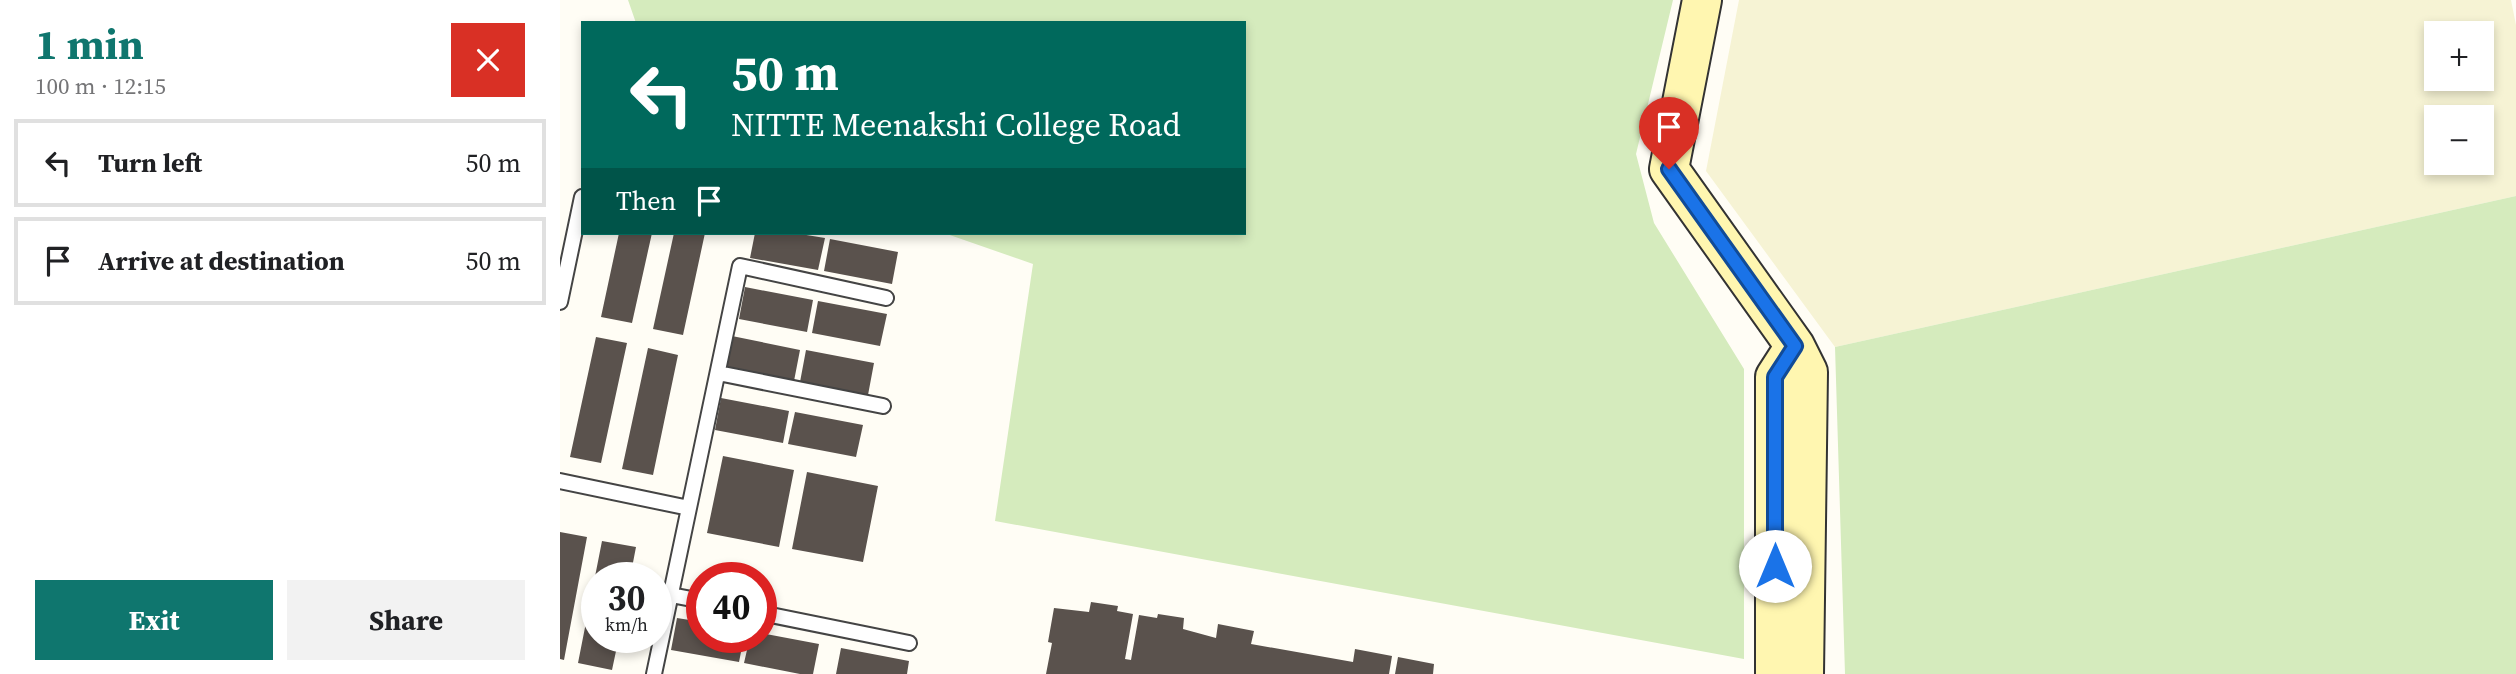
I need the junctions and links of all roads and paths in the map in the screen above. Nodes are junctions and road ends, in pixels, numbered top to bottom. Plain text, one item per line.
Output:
1 (1702, 0) edge
2 (581, 202) edge
3 (886, 298) dead end
4 (560, 302) edge
5 (1795, 346) junction
6 (718, 373) junction
7 (883, 407) dead end
8 (560, 481) edge
9 (690, 508) junction
10 (672, 590) edge
11 (777, 616) edge
12 (909, 643) dead end
13 (659, 653) edge
14 (654, 674) edge
15 (1775, 674) edge
16 (1804, 674) edge

1 - 5 street
2 - 4 lane
3 - 6 lane
5 - 15 street
5 - 16 street
6 - 7 lane
6 - 9 lane
8 - 9 lane
9 - 10 lane
11 - 12 lane
13 - 14 lane

